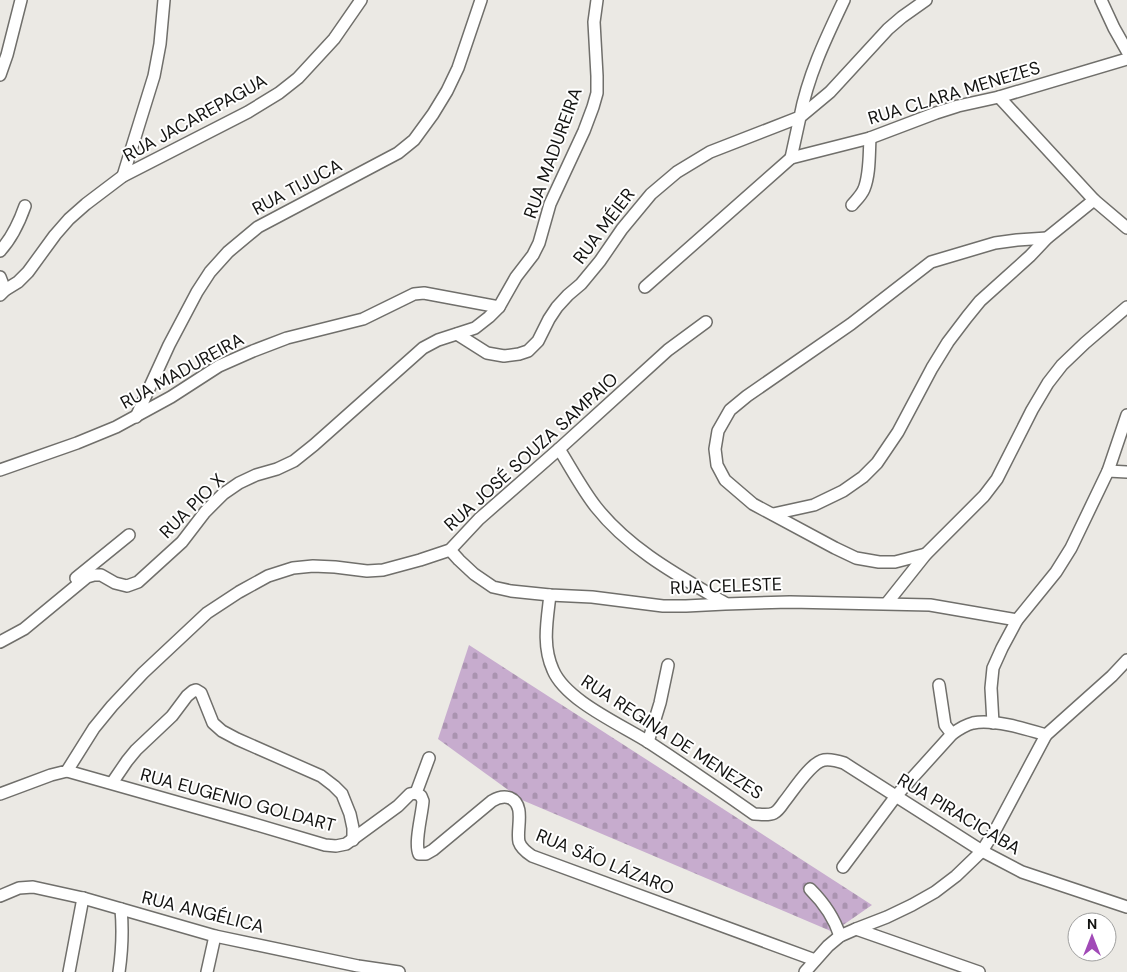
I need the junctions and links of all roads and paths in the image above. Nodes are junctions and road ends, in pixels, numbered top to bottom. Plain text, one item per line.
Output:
1 (21, 0) edge
2 (164, 0) edge
3 (361, 0) edge
4 (481, 0) edge
5 (598, 0) edge
6 (844, 0) edge
7 (926, 0) edge
8 (1101, 0) edge
9 (1127, 51) edge
10 (1127, 59) edge
11 (0, 75) edge
12 (999, 97) junction
13 (800, 117) junction
14 (870, 138) junction
15 (791, 158) junction
16 (123, 176) junction
17 (1094, 200) junction
18 (852, 205) dead end
19 (25, 206) dead end
20 (1127, 228) edge
21 (1047, 238) junction
22 (0, 251) edge
23 (0, 277) edge
24 (645, 287) dead end
25 (2, 292) edge
26 (499, 307) junction
27 (1127, 307) edge
28 (706, 322) dead end
29 (457, 334) junction
30 (1127, 415) edge
31 (136, 417) junction
32 (559, 448) junction
33 (0, 470) edge
34 (1108, 471) junction
35 (1127, 472) edge
36 (773, 514) junction
37 (129, 535) dead end
38 (450, 550) junction
39 (926, 554) junction
40 (68, 593) junction
41 (550, 595) junction
42 (725, 604) junction
43 (887, 604) junction
44 (1017, 620) junction
45 (0, 642) edge
46 (1127, 660) edge
47 (668, 665) dead end
48 (939, 685) dead end
49 (993, 723) junction
50 (952, 734) junction
51 (1046, 735) junction
52 (648, 742) junction
53 (429, 758) dead end
54 (835, 760) joint
55 (67, 771) junction
56 (112, 783) junction
57 (416, 793) junction
58 (0, 794) edge
59 (896, 796) junction
60 (353, 840) junction
61 (982, 851) junction
62 (843, 867) dead end
63 (810, 889) dead end
64 (0, 896) edge
65 (83, 898) junction
66 (1127, 907) edge
67 (121, 909) junction
68 (856, 929) junction
69 (215, 936) junction
70 (840, 936) junction
71 (815, 960) junction
72 (357, 969) edge
73 (69, 972) edge
74 (119, 972) edge
75 (207, 972) edge
76 (399, 972) edge
77 (805, 972) edge
78 (979, 972) edge

1 - 11 street
2 - 16 street
3 - 16 street, RUA JACAREPAGUA
4 - 31 street, RUA TIJUCA
5 - 26 street, RUA MADUREIRA
6 - 13 street
7 - 13 street, RUA MÉIER
8 - 9 street
10 - 12 street, RUA CLARA MENEZES
12 - 14 street, RUA CLARA MENEZES
12 - 17 street
13 - 15 street
13 - 29 street, RUA MÉIER
14 - 15 street, RUA CLARA MENEZES
14 - 18 street
15 - 24 street
16 - 25 street, RUA JACAREPAGUA
17 - 20 street
17 - 21 street
19 - 22 street
21 - 36 street
21 - 36 street
23 - 25 street
26 - 29 street, RUA MADUREIRA
26 - 31 street, RUA MADUREIRA
27 - 39 street
28 - 32 street, RUA JOSÉ SOUZA SAMPAIO
29 - 40 street, RUA PIO X
30 - 34 street
31 - 33 street, RUA MADUREIRA
32 - 38 street, RUA JOSÉ SOUZA SAMPAIO
32 - 42 street
34 - 35 street
34 - 44 street
36 - 39 street
37 - 40 street
38 - 41 street, RUA CELESTE
38 - 55 street, RUA JOSÉ SOUZA SAMPAIO
39 - 43 street
40 - 45 street, RUA PIO X
41 - 42 street, RUA CELESTE
41 - 52 street, RUA REGINA DE MENEZES
42 - 43 street, RUA CELESTE
43 - 44 street, RUA CELESTE
44 - 49 street
46 - 51 street
47 - 52 street
48 - 50 street
49 - 50 street
49 - 51 street
50 - 59 street
51 - 61 street
52 - 54 street, RUA REGINA DE MENEZES
53 - 57 street
54 - 59 street, RUA PIRACICABA
55 - 56 street, RUA EUGENIO GOLDART
55 - 58 street
56 - 60 street, RUA EUGENIO GOLDART
56 - 60 street, RUA EUGENIO GOLDART
57 - 60 street, RUA EUGENIO GOLDART
57 - 71 street, RUA SÃO LÁZARO
59 - 61 street, RUA PIRACICABA
59 - 62 street
61 - 66 street, RUA PIRACICABA
61 - 68 street
63 - 70 street
64 - 65 street, RUA ANGÉLICA
65 - 67 street, RUA ANGÉLICA
65 - 73 street
67 - 69 street, RUA ANGÉLICA
67 - 74 street
68 - 70 street
68 - 78 street
69 - 72 street, RUA ANGÉLICA
69 - 75 street
70 - 71 street
71 - 77 street
72 - 76 street, RUA ANGÉLICA

